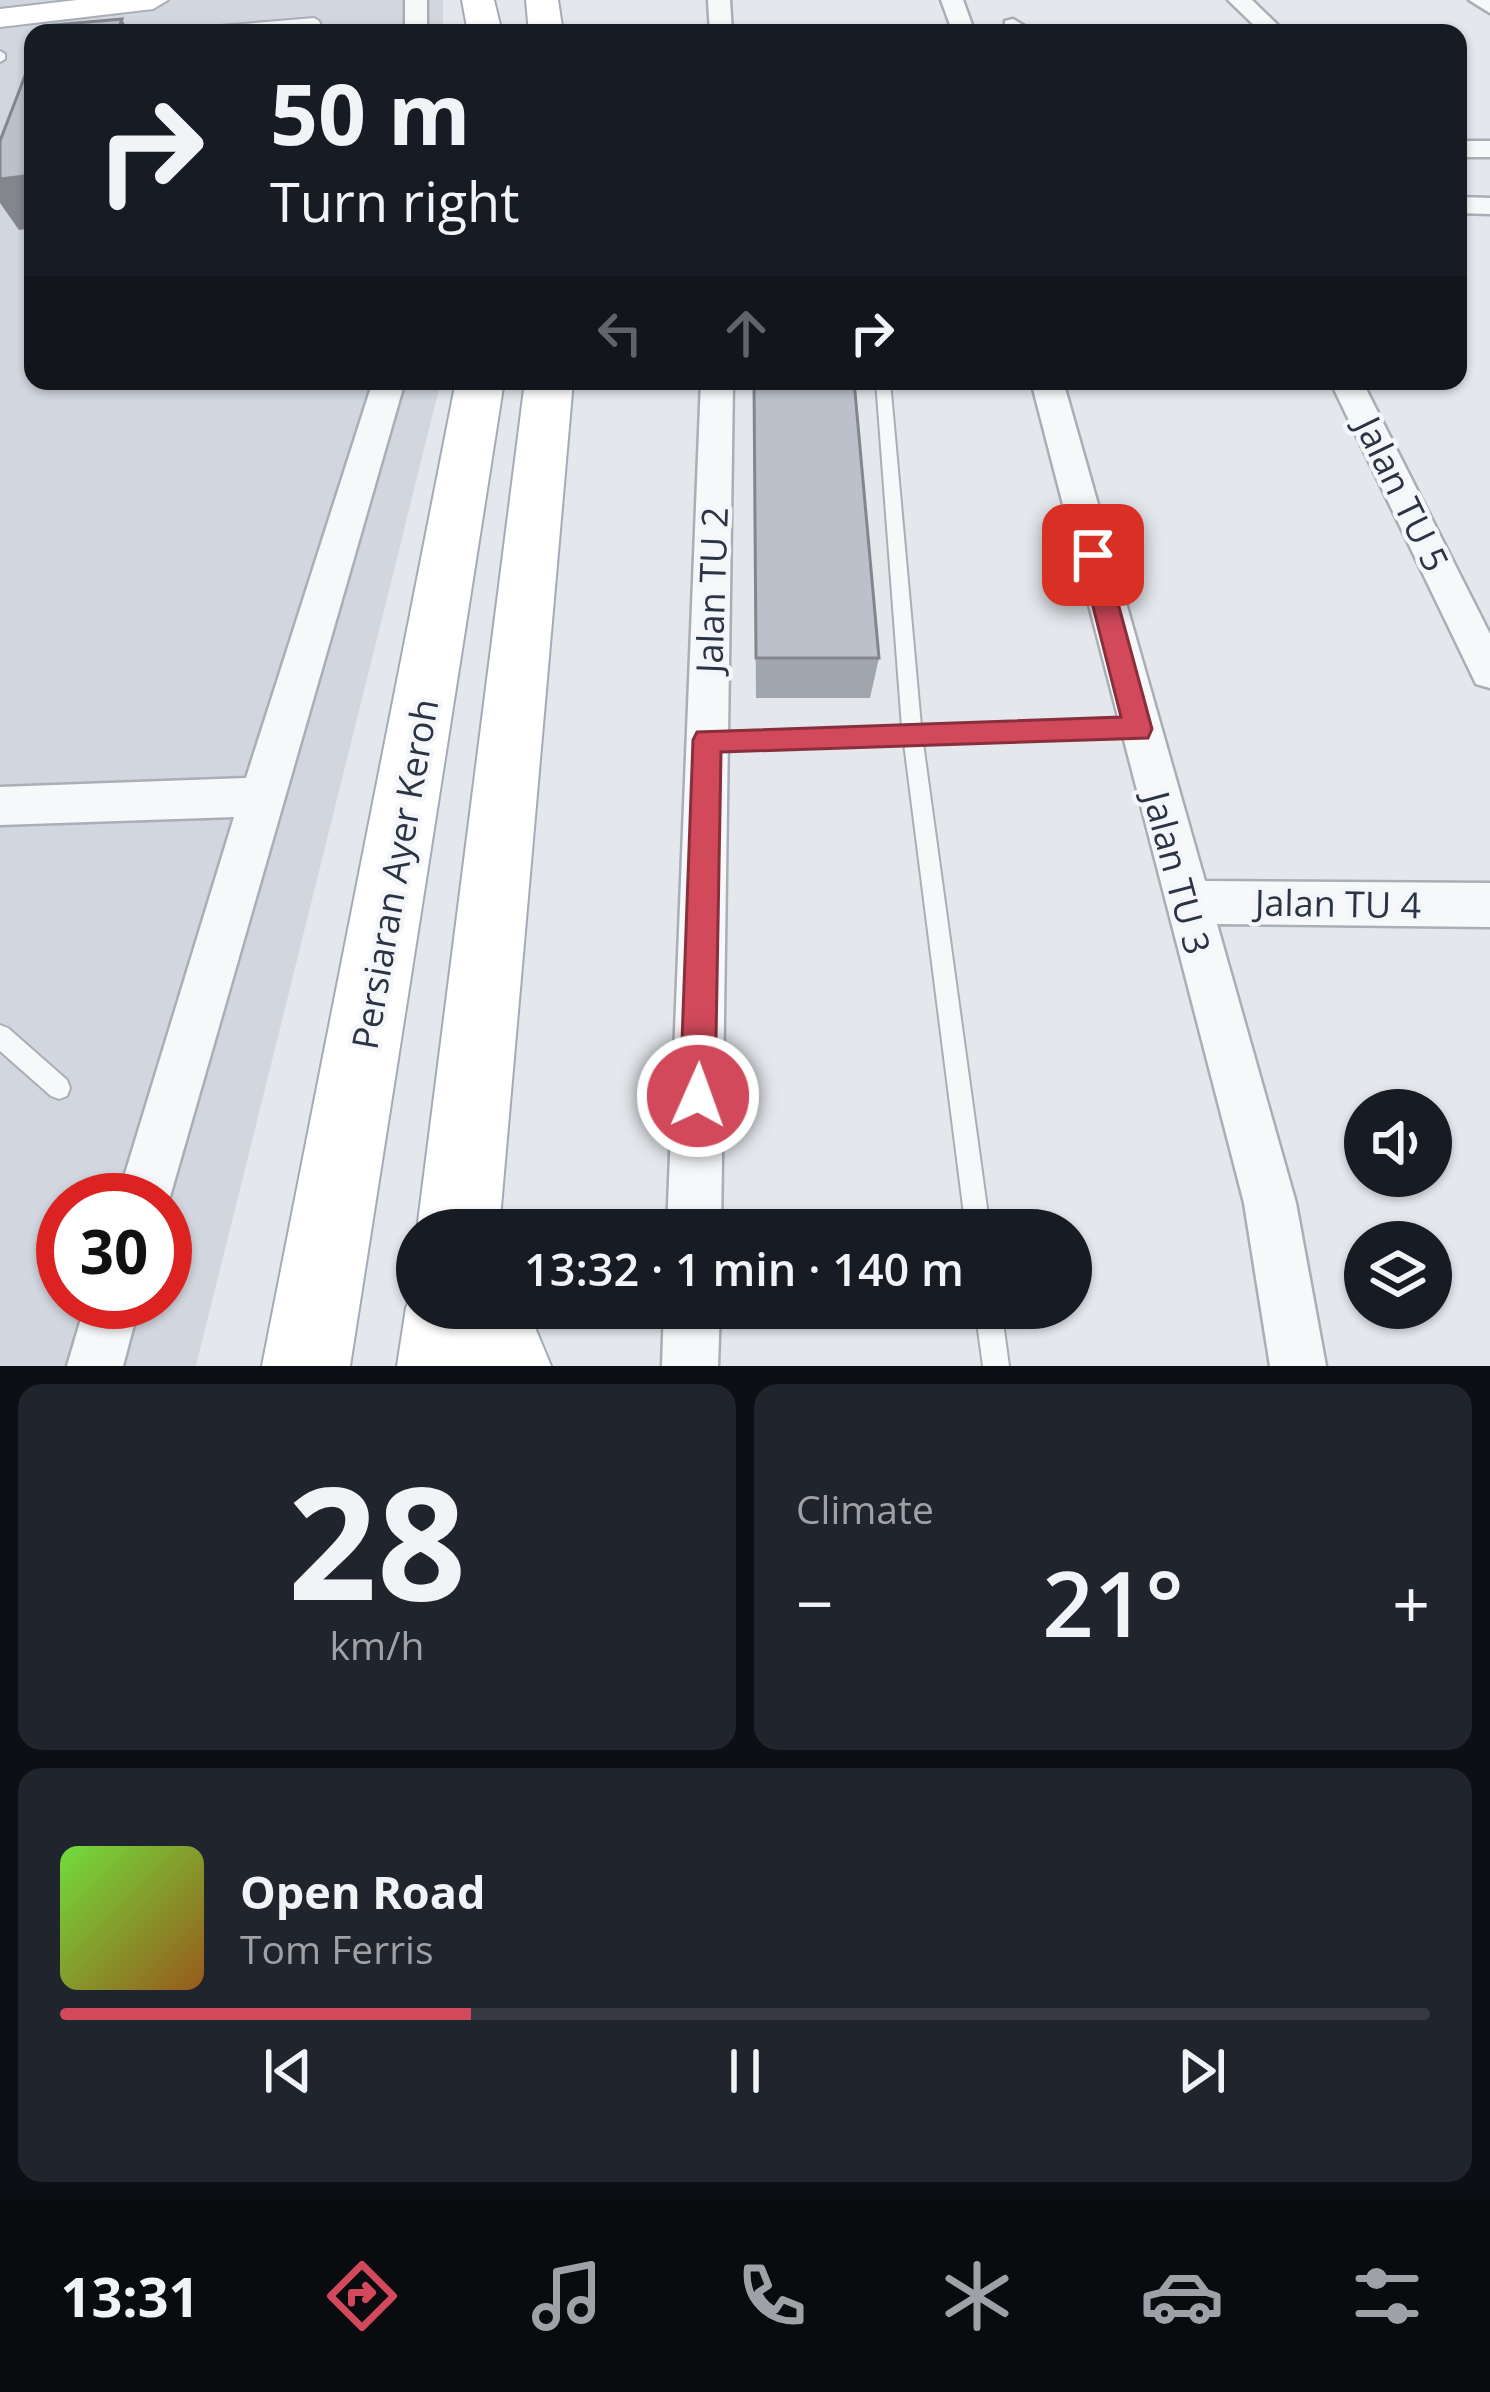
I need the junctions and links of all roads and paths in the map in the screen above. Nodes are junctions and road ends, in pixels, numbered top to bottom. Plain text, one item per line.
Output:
1 (153, 0) edge
2 (1239, 0) edge
3 (1480, 0) edge
4 (1490, 7) edge
5 (0, 18) edge
6 (1265, 24) edge
7 (386, 390) edge
8 (478, 390) edge
9 (548, 390) edge
10 (718, 390) edge
11 (884, 390) edge
12 (1049, 390) edge
13 (1350, 390) edge
14 (1490, 672) edge
15 (1138, 729) junction
16 (912, 733) junction
17 (707, 740) junction
18 (260, 797) junction
19 (0, 806) edge
20 (400, 854) junction
21 (1185, 902) junction
22 (1490, 905) edge
23 (0, 1036) edge
24 (58, 1088) dead end
25 (151, 1173) edge
26 (465, 1209) edge
27 (695, 1209) edge
28 (975, 1209) edge
29 (105, 1329) edge
30 (445, 1329) edge
31 (490, 1329) edge
32 (691, 1329) edge
33 (991, 1329) edge
34 (95, 1366) edge
35 (306, 1366) edge
36 (346, 1366) edge
37 (441, 1366) edge
38 (507, 1366) edge
39 (690, 1366) edge
40 (996, 1366) edge
41 (1298, 1366) edge

1 - 5 main road
2 - 6 street
3 - 4 street
7 - 18 street
8 - 20 main road, Persiaran Ayer Keroh
9 - 26 main road
10 - 17 street, Jalan TU 2
11 - 16 lane
12 - 15 street, Jalan TU 3
13 - 14 street, Jalan TU 5
15 - 16 lane
15 - 21 street, Jalan TU 3
16 - 17 lane
16 - 28 lane
17 - 27 street, Jalan TU 2
18 - 19 street
18 - 25 street
20 - 35 main road, Persiaran Ayer Keroh
20 - 36 main road
21 - 22 street, Jalan TU 4
21 - 41 street, Jalan TU 3
23 - 24 lane
29 - 34 street
30 - 37 main road
31 - 38 main road
32 - 39 street
33 - 40 lane

